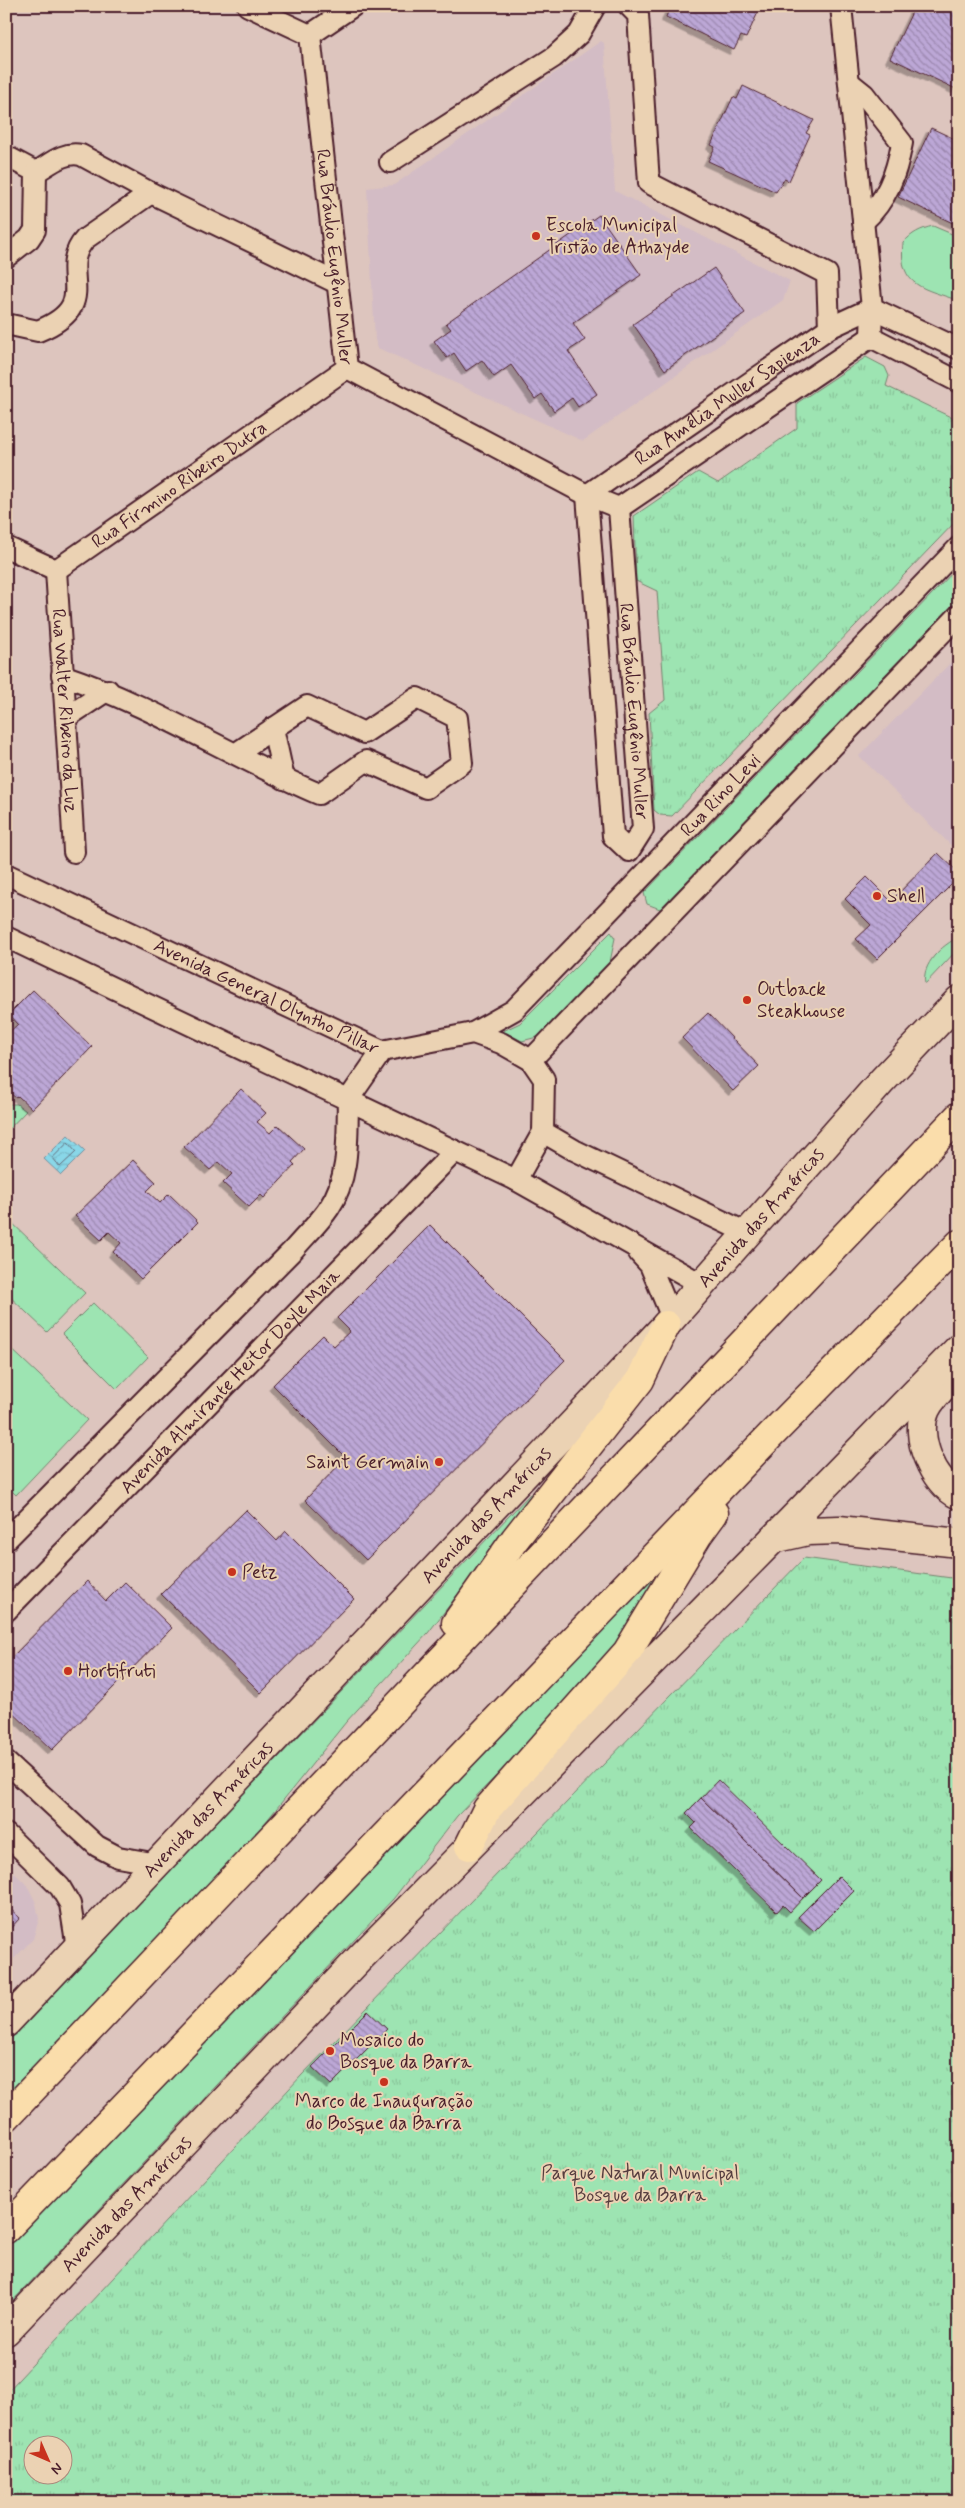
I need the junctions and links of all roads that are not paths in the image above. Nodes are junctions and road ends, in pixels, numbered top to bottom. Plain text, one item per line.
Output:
1 (248, 6) edge
2 (353, 6) edge
3 (595, 6) edge
4 (630, 6) edge
5 (841, 6) edge
6 (310, 35) junction
7 (849, 82) junction
8 (6, 156) edge
9 (390, 162) dead end
10 (36, 172) junction
11 (152, 193) junction
12 (863, 222) junction
13 (6, 257) edge
14 (337, 283) junction
15 (872, 308) junction
16 (6, 324) edge
17 (829, 328) junction
18 (871, 337) junction
19 (959, 349) edge
20 (347, 368) junction
21 (959, 382) edge
22 (587, 495) junction
23 (619, 508) junction
24 (6, 547) edge
25 (959, 547) edge
26 (56, 570) junction
27 (959, 615) edge
28 (62, 675) junction
29 (108, 690) junction
30 (67, 717) junction
31 (273, 728) junction
32 (235, 754) junction
33 (284, 778) junction
34 (74, 852) dead end
35 (6, 874) edge
36 (6, 937) edge
37 (959, 1000) edge
38 (473, 1033) junction
39 (382, 1051) junction
40 (531, 1060) junction
41 (348, 1100) junction
42 (959, 1116) edge
43 (543, 1132) junction
44 (455, 1151) junction
45 (516, 1180) junction
46 (746, 1232) junction
47 (631, 1244) junction
48 (959, 1244) edge
49 (701, 1284) junction
50 (669, 1321) junction
51 (959, 1348) edge
52 (959, 1370) edge
53 (770, 1435) junction
54 (959, 1495) edge
55 (773, 1539) junction
56 (6, 1540) edge
57 (959, 1543) edge
58 (6, 1611) edge
59 (10, 1774) edge
60 (324, 1782) junction
61 (6, 1834) edge
62 (470, 1846) junction
63 (158, 1864) junction
64 (78, 1948) junction
65 (6, 2023) edge
66 (6, 2117) edge
67 (6, 2229) edge
68 (6, 2330) edge

1 - 6 street
2 - 6 street
3 - 9 street
4 - 17 street
5 - 7 street
6 - 14 street, Rua Bráulio Eugênio Muller
7 - 12 street
7 - 12 street
8 - 10 street
10 - 11 street
10 - 13 street
11 - 14 street
11 - 16 street
12 - 15 street
14 - 20 street, Rua Bráulio Eugênio Muller
15 - 17 street, Rua Amélia Muller Sapienza
15 - 18 street
15 - 19 street
17 - 22 street, Rua Amélia Muller Sapienza
18 - 21 street
18 - 23 street, Rua Amélia Muller Sapienza
20 - 22 street, Rua Bráulio Eugênio Muller
20 - 26 street, Rua Firmino Ribeiro Dutra
22 - 23 street, Rua Bráulio Eugênio Muller
22 - 23 street, Rua Bráulio Eugênio Muller
24 - 26 street
25 - 38 street, Rua Rino Levi
26 - 28 street, Rua Walter Ribeiro da Luz
27 - 40 street
28 - 29 street
28 - 30 street, Rua Walter Ribeiro da Luz
29 - 30 street
29 - 32 street
30 - 34 street, Rua Walter Ribeiro da Luz
31 - 32 street
31 - 33 street
31 - 33 street
32 - 33 street
35 - 39 street, Avenida General Olyntho Pillar
36 - 41 street
37 - 46 main road, Avenida das Américas
38 - 39 street, Avenida General Olyntho Pillar
38 - 40 street, Avenida General Olyntho Pillar
39 - 41 street
40 - 43 street, Avenida General Olyntho Pillar
41 - 44 street
41 - 56 street
42 - 60 highway
43 - 45 street
43 - 46 street
44 - 45 street
44 - 58 street, Avenida Almirante Heitor Doyle Maia
45 - 47 street
46 - 49 main road, Avenida das Américas
47 - 49 street
47 - 50 street
48 - 53 highway
49 - 50 main road, Avenida das Américas
50 - 60 highway
50 - 63 main road, Avenida das Américas
51 - 55 main road, Avenida das Américas
52 - 54 main road
53 - 62 highway
53 - 67 highway
55 - 57 main road
55 - 62 main road, Avenida das Américas
59 - 63 street
60 - 66 highway
61 - 64 street
62 - 68 main road, Avenida das Américas
63 - 64 main road, Avenida das Américas
64 - 65 main road, Avenida das Américas

